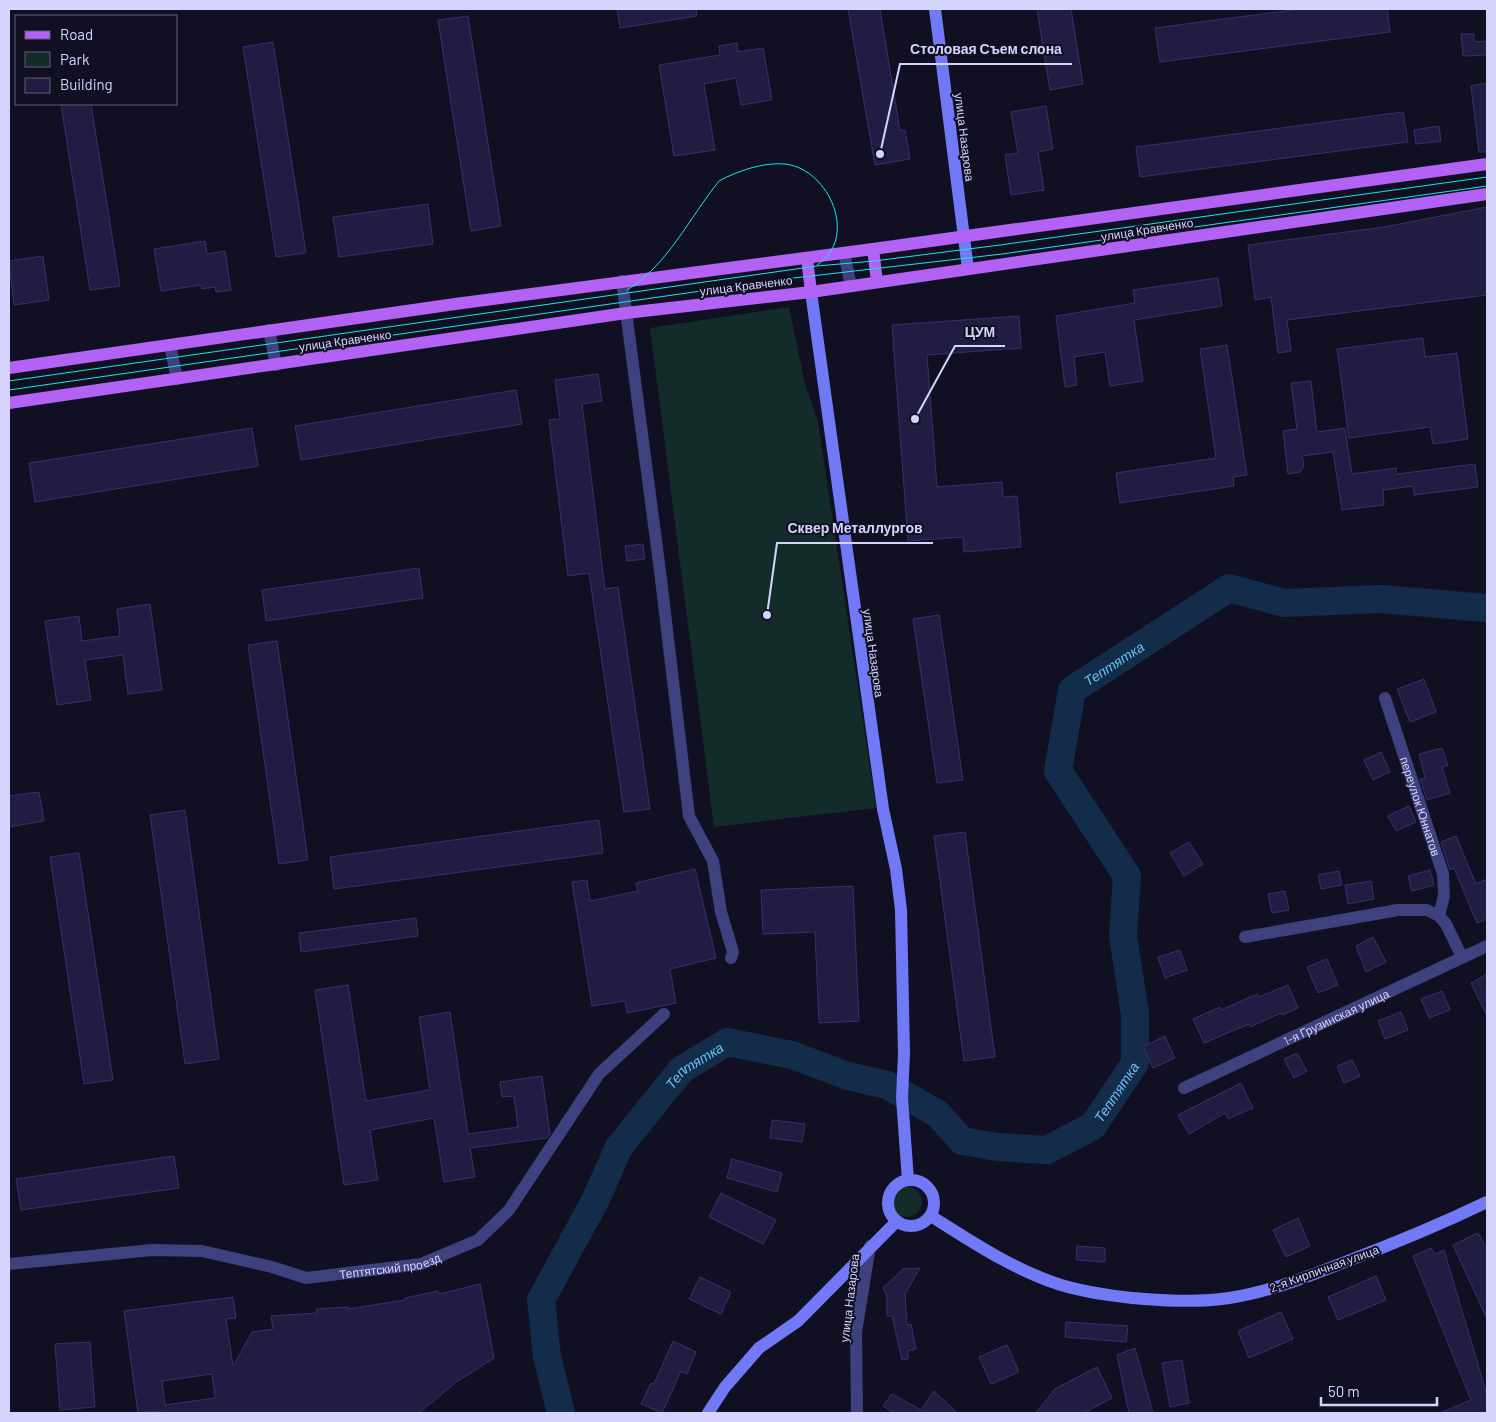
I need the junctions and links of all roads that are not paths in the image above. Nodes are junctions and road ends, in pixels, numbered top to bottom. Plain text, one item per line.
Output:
1 (935, 9) edge
2 (1487, 164) edge
3 (1487, 194) edge
4 (963, 237) junction
5 (873, 249) junction
6 (844, 253) junction
7 (807, 258) junction
8 (968, 269) junction
9 (622, 282) junction
10 (877, 282) junction
11 (851, 286) junction
12 (811, 292) junction
13 (626, 313) junction
14 (269, 330) junction
15 (170, 345) junction
16 (276, 365) junction
17 (9, 368) edge
18 (177, 379) junction
19 (9, 403) edge
20 (1385, 698) dead end
21 (1439, 916) junction
22 (1245, 937) dead end
23 (1487, 946) edge
24 (1462, 957) junction
25 (731, 958) dead end
26 (664, 1014) dead end
27 (1184, 1088) dead end
28 (908, 1180) junction
29 (1487, 1202) edge
30 (931, 1216) junction
31 (897, 1221) junction
32 (870, 1246) junction
33 (9, 1264) edge
34 (708, 1413) edge
35 (857, 1413) edge

1 - 4 main road, улица Назарова
2 - 4 main road, улица Кравченко
3 - 8 main road, улица Кравченко
4 - 5 main road, улица Кравченко
4 - 8 main road, улица Назарова
5 - 6 main road, улица Кравченко
5 - 10 main road
6 - 7 main road, улица Кравченко
6 - 11 street
7 - 9 main road, улица Кравченко
7 - 12 main road, улица Назарова
8 - 10 main road, улица Кравченко
9 - 13 street
9 - 14 main road, улица Кравченко
10 - 11 main road, улица Кравченко
11 - 12 main road, улица Кравченко
12 - 13 main road, улица Кравченко
12 - 28 main road, улица Назарова
13 - 16 main road, улица Кравченко
13 - 25 street
14 - 15 main road, улица Кравченко
14 - 16 street
15 - 17 main road, улица Кравченко
15 - 18 street
16 - 18 main road, улица Кравченко
18 - 19 main road, улица Кравченко
20 - 21 street, переулок Юннатов
21 - 22 street
21 - 24 street
23 - 24 street, 1-я Грузинская улица
24 - 27 street, 1-я Грузинская улица
26 - 33 street, Тептятский проезд
28 - 30 main road
28 - 31 main road
29 - 30 main road, 2-я Кирпичная улица
30 - 31 main road
31 - 32 main road
32 - 34 main road
32 - 35 street, улица Назарова

